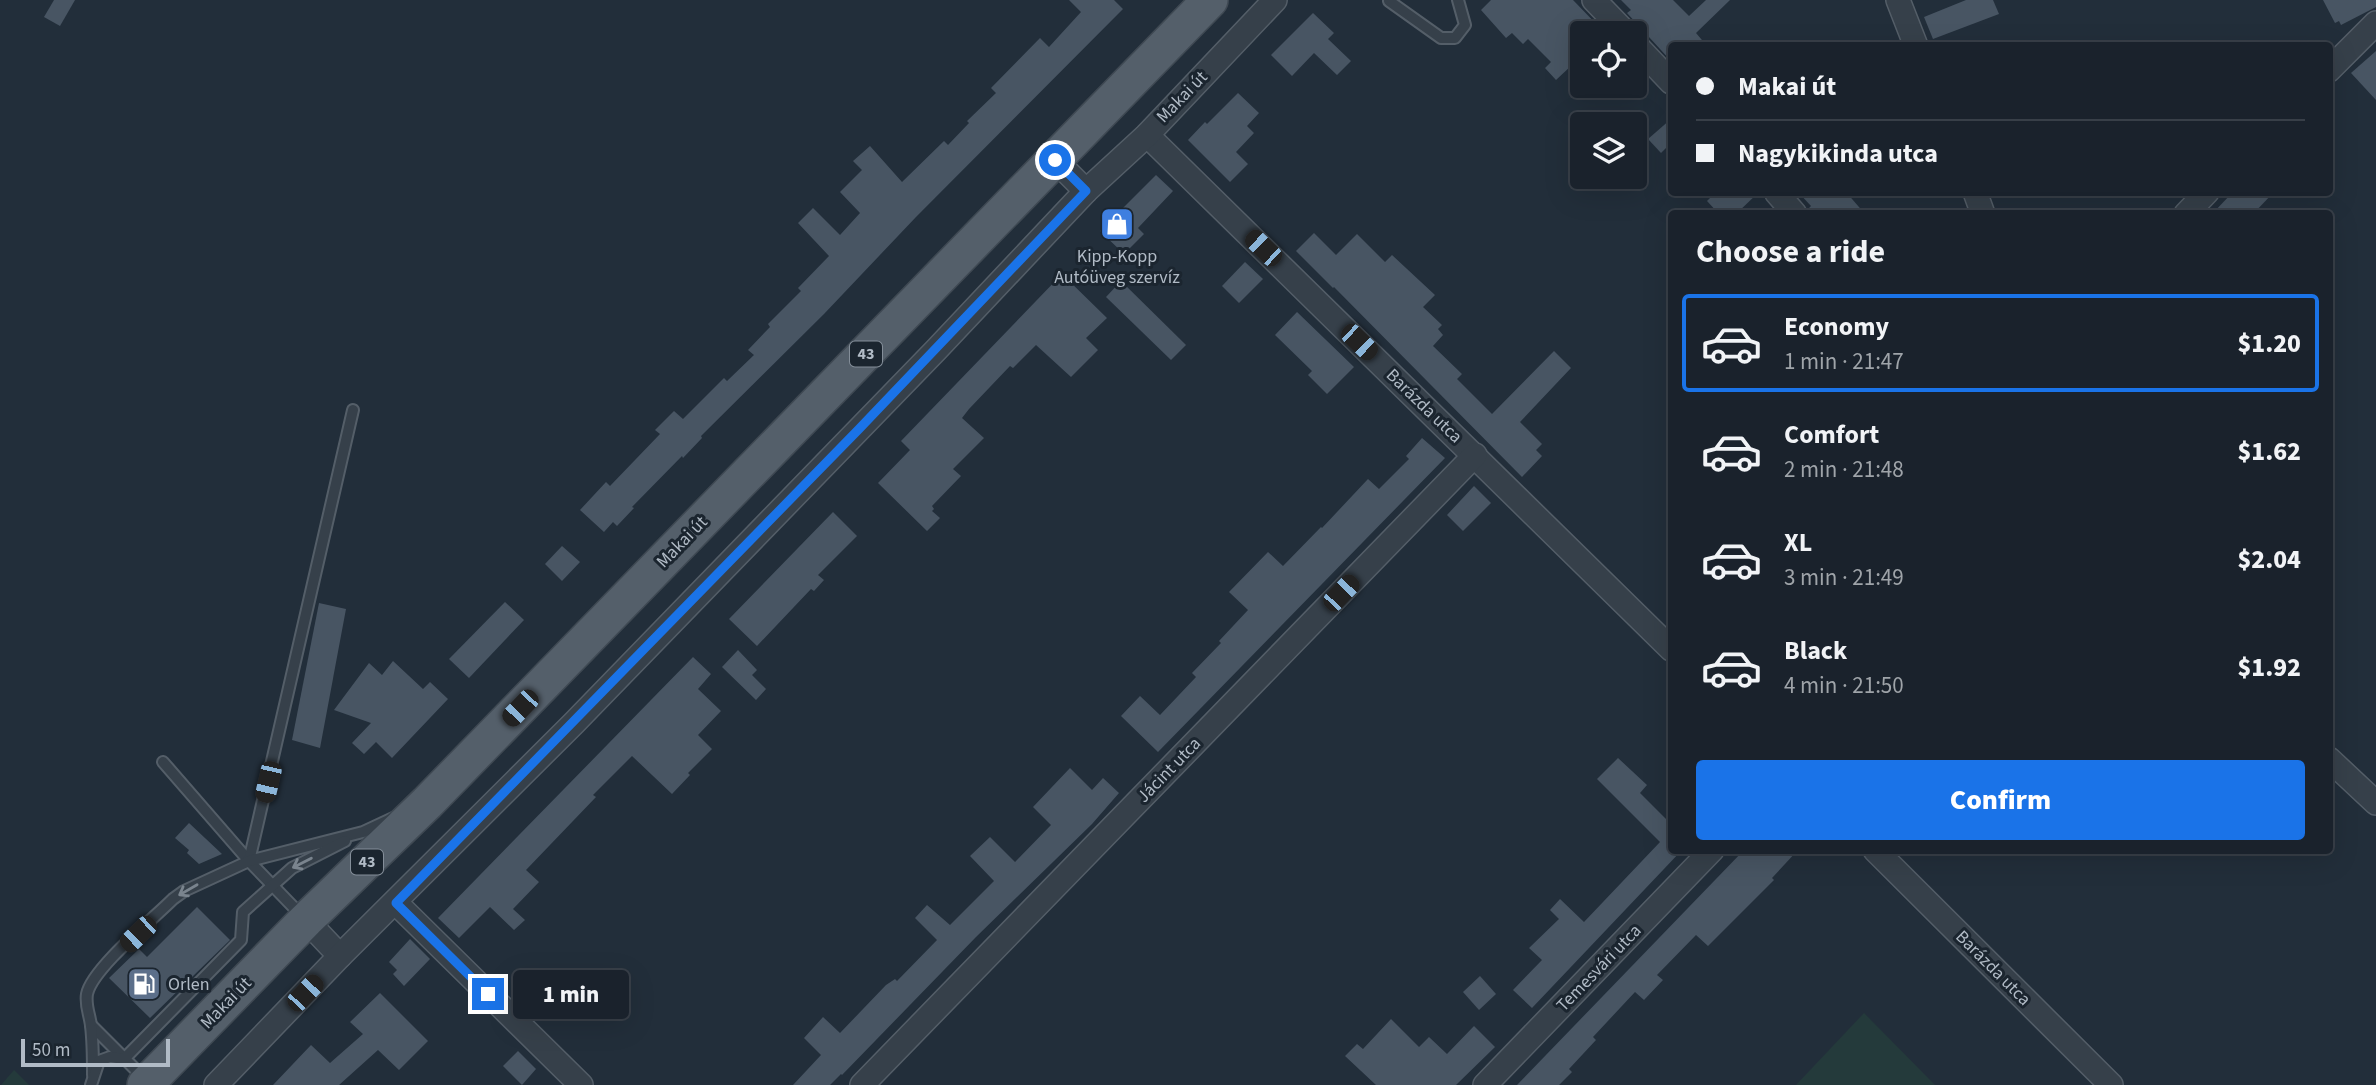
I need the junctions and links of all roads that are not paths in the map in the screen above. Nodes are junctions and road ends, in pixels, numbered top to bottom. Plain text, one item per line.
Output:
1 (1210, 0) edge
2 (1275, 0) edge
3 (1458, 0) edge
4 (1594, 0) edge
5 (1898, 0) edge
6 (1389, 1) edge
7 (1614, 21) edge
8 (2376, 23) edge
9 (1914, 42) edge
10 (1647, 57) edge
11 (2333, 66) edge
12 (1668, 79) edge
13 (1147, 135) junction
14 (1055, 160) junction
15 (1086, 191) junction
16 (1780, 196) edge
17 (2203, 196) edge
18 (1792, 210) edge
19 (2190, 210) edge
20 (353, 410) dead end
21 (1475, 455) junction
22 (1668, 646) edge
23 (163, 762) dead end
24 (2333, 763) edge
25 (427, 803) junction
26 (2376, 803) edge
27 (363, 832) junction
28 (1708, 854) edge
29 (1879, 854) edge
30 (249, 861) junction
31 (272, 884) junction
32 (396, 903) junction
33 (306, 920) junction
34 (340, 956) junction
35 (91, 1025) junction
36 (139, 1076) edge
37 (92, 1080) edge
38 (216, 1085) edge
39 (581, 1085) edge
40 (862, 1085) edge
41 (1485, 1085) edge
42 (2111, 1085) edge

1 - 14 main road, Makai út / 43
2 - 13 street, Makai út
3 - 6 lane
4 - 7 street
5 - 9 street
8 - 11 street
10 - 12 street
13 - 15 street, Makai út
13 - 21 street, Barázda utca
14 - 15 street
14 - 25 main road, Makai út / 43
15 - 32 street, Makai út
16 - 18 street
17 - 19 street
20 - 30 lane
21 - 22 street, Barázda utca
21 - 40 street, Jácint utca
23 - 30 lane
24 - 26 street
25 - 27 lane
25 - 33 main road, Makai út / 43
27 - 30 lane
27 -> 31 lane
28 - 41 street, Temesvári utca
29 - 42 street, Barázda utca
30 - 31 lane
30 -> 35 lane
31 - 33 lane
31 - 36 lane
32 - 34 street, Makai út
32 - 39 street
33 - 34 street
33 - 36 main road, Makai út / 43
34 - 38 street, Makai út
35 - 36 lane
35 - 37 lane
36 - 37 lane

